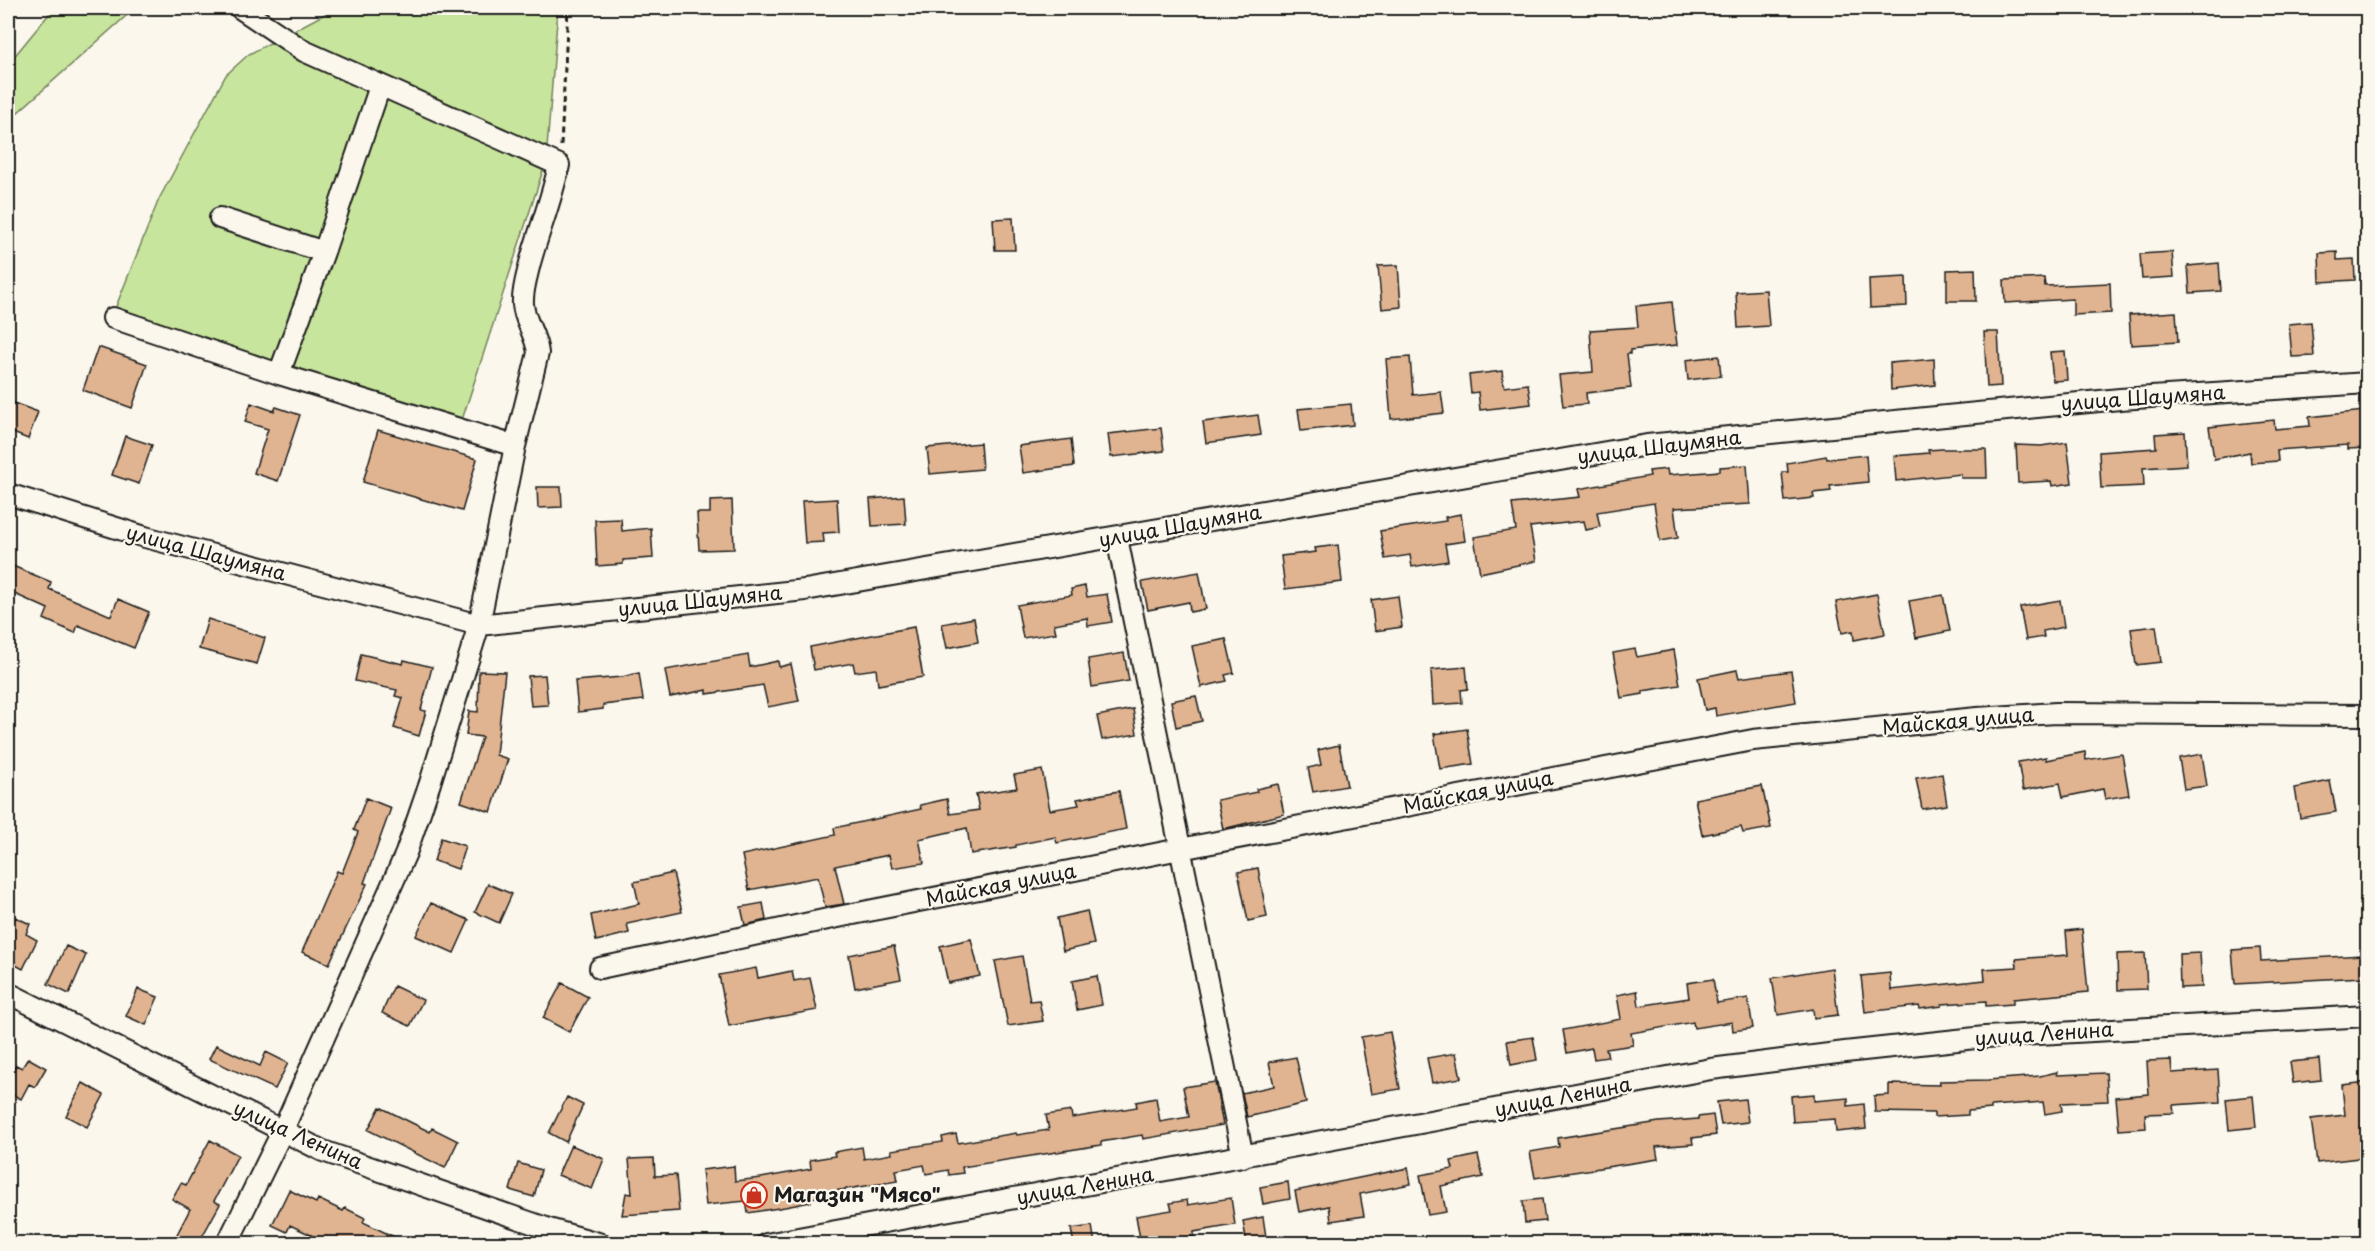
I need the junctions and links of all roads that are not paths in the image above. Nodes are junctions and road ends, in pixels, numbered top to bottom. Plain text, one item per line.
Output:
1 (240, 8) edge
2 (380, 86) junction
3 (220, 218) dead end
4 (324, 252) junction
5 (113, 318) dead end
6 (279, 374) junction
7 (2367, 383) edge
8 (515, 447) junction
9 (8, 494) edge
10 (1117, 538) junction
11 (478, 625) junction
12 (2367, 715) edge
13 (1180, 849) junction
14 (600, 968) dead end
15 (8, 993) edge
16 (2367, 1016) edge
17 (282, 1132) junction
18 (1243, 1157) junction
19 (227, 1244) edge
20 (602, 1244) edge
21 (766, 1244) edge

1 - 2 street
2 - 4 street
2 - 8 street
3 - 4 street
4 - 6 street
5 - 6 street
6 - 8 street
7 - 10 street, улица Шаумяна
8 - 11 street
9 - 11 street, улица Шаумяна
10 - 11 street, улица Шаумяна
10 - 13 street
11 - 17 street
12 - 13 street, Майская улица
13 - 14 street, Майская улица
13 - 18 street
15 - 17 street, улица Ленина
16 - 18 street, улица Ленина
17 - 19 street
17 - 20 street, улица Ленина
18 - 21 street, улица Ленина

